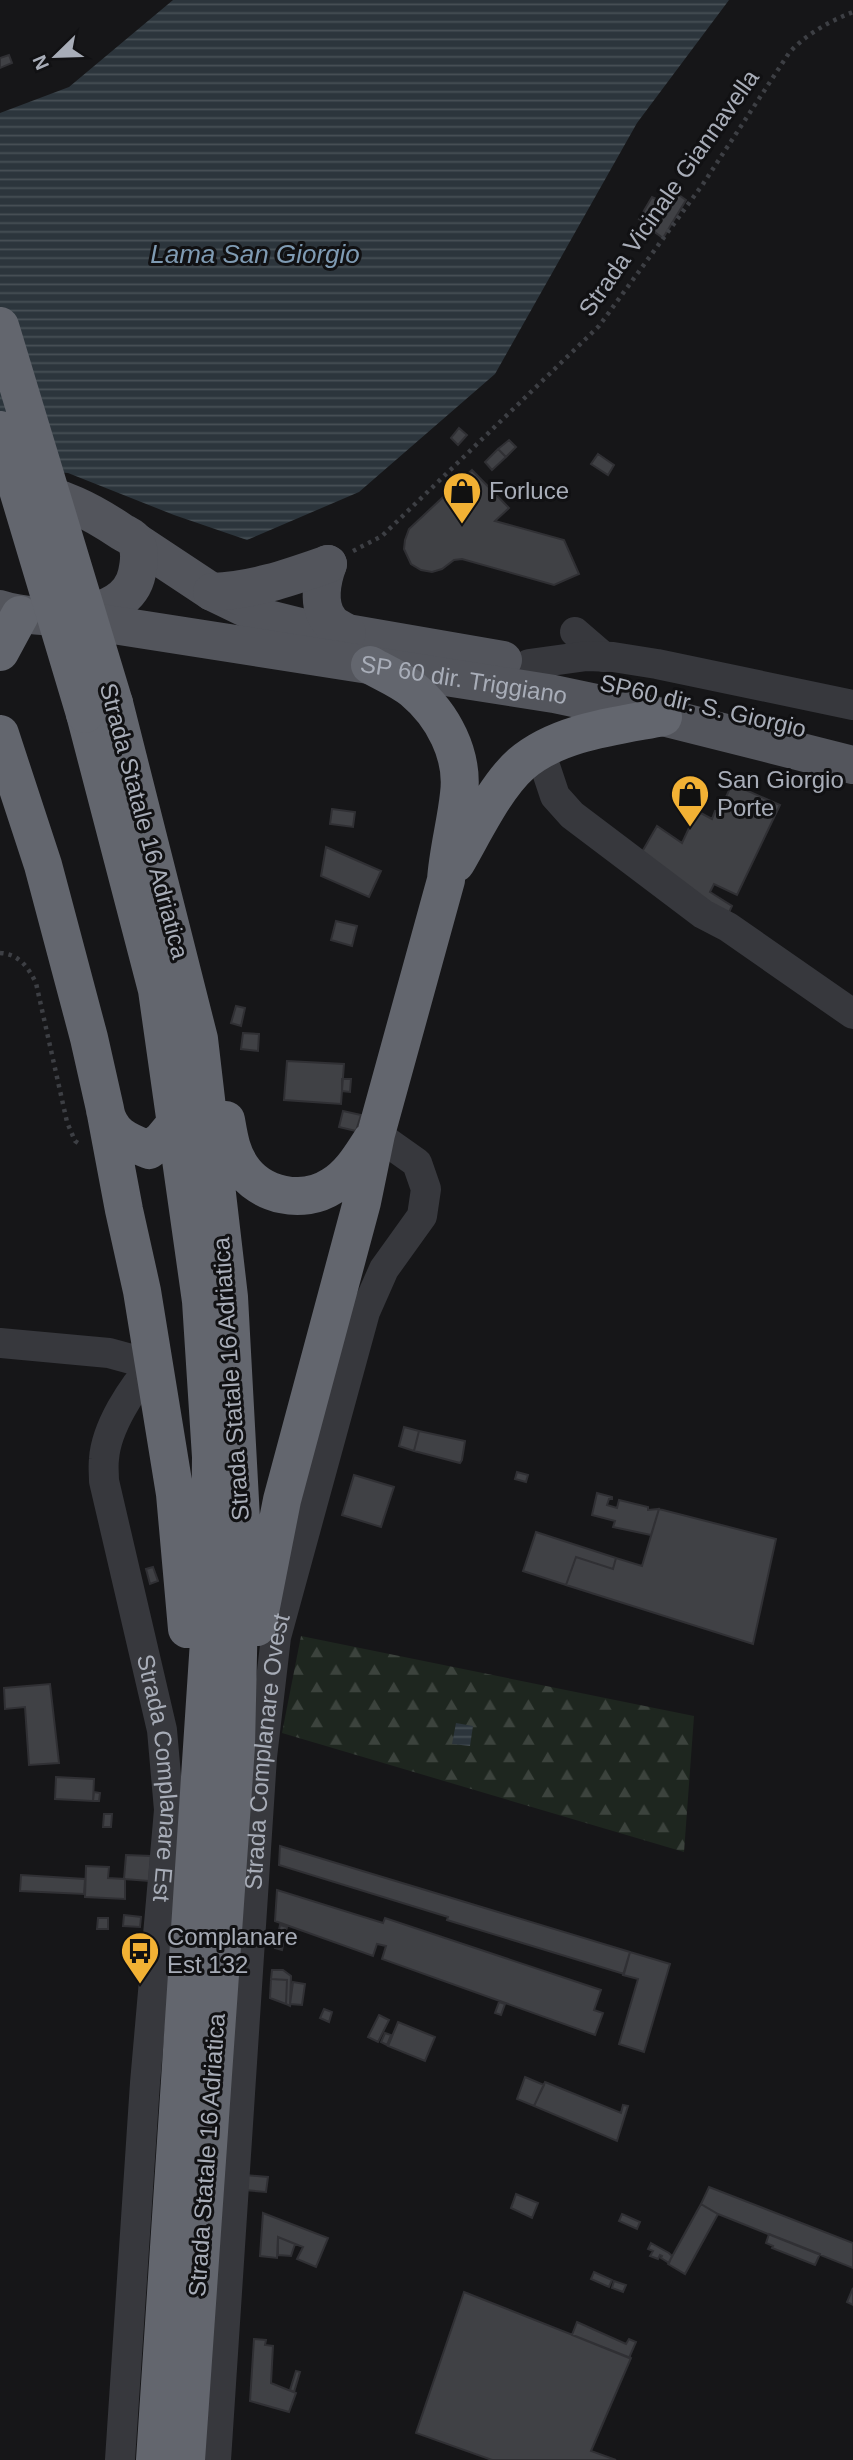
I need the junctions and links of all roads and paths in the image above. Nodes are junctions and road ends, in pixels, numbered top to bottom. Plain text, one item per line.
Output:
1 (853, 12) edge
2 (0, 326) edge
3 (0, 430) edge
4 (0, 488) edge
5 (135, 541) junction
6 (328, 564) junction
7 (212, 592) junction
8 (10, 612) edge
9 (72, 616) junction
10 (575, 632) dead end
11 (347, 633) junction
12 (0, 652) edge
13 (604, 657) junction
14 (529, 664) junction
15 (370, 665) junction
16 (853, 705) edge
17 (100, 708) junction
18 (663, 717) junction
19 (0, 734) edge
20 (853, 741) edge
21 (540, 751) junction
22 (853, 765) edge
23 (446, 880) junction
24 (0, 953) edge
25 (853, 1014) edge
26 (199, 1039) junction
27 (105, 1109) junction
28 (177, 1122) junction
29 (376, 1133) junction
30 (84, 1147) dead end
31 (149, 1150) junction
32 (124, 1210) junction
33 (0, 1343) edge
34 (153, 1365) junction
35 (219, 1747) junction
36 (120, 2460) edge
37 (155, 2460) edge
38 (186, 2460) edge
39 (216, 2460) edge

1 - 6 path, Strada Vicinale Giannavella
2 - 17 highway, Strada Statale 16 Adriatica, bridge
3 - 17 highway, Strada Statale 16 Adriatica, bridge
4 - 5 main road, SP60 dir. S. Giorgio
5 - 7 main road, SP60 dir. S. Giorgio
5 - 9 main road
6 - 7 main road
6 - 11 main road
7 - 11 main road, SP60 dir. S. Giorgio
8 - 9 main road
8 - 12 highway
9 - 15 main road, SP 60 dir. Triggiano
10 - 13 street
11 - 14 main road, SP60 dir. S. Giorgio
13 - 14 street
13 - 16 street
14 - 20 main road, SP60 dir. S. Giorgio
15 - 18 main road, SP 60 dir. Triggiano
15 - 23 highway
17 - 26 highway, Strada Statale 16 Adriatica
17 - 28 highway, Strada Statale 16 Adriatica
18 - 21 highway
18 - 22 main road, SP 60 dir. Triggiano
19 - 27 highway
21 - 23 highway
21 - 25 street
23 - 29 highway
24 - 30 path
26 - 29 highway
26 - 35 highway, Strada Statale 16 Adriatica
27 - 31 highway
27 - 32 highway
28 - 31 highway
28 - 35 highway, Strada Statale 16 Adriatica
29 - 35 highway
29 - 39 street, Strada Complanare Ovest
31 - 32 highway
32 - 34 highway
33 - 34 street
34 - 35 highway
34 - 36 street, Strada Complanare Est
35 - 37 highway, Strada Statale 16 Adriatica
35 - 38 highway, Strada Statale 16 Adriatica

